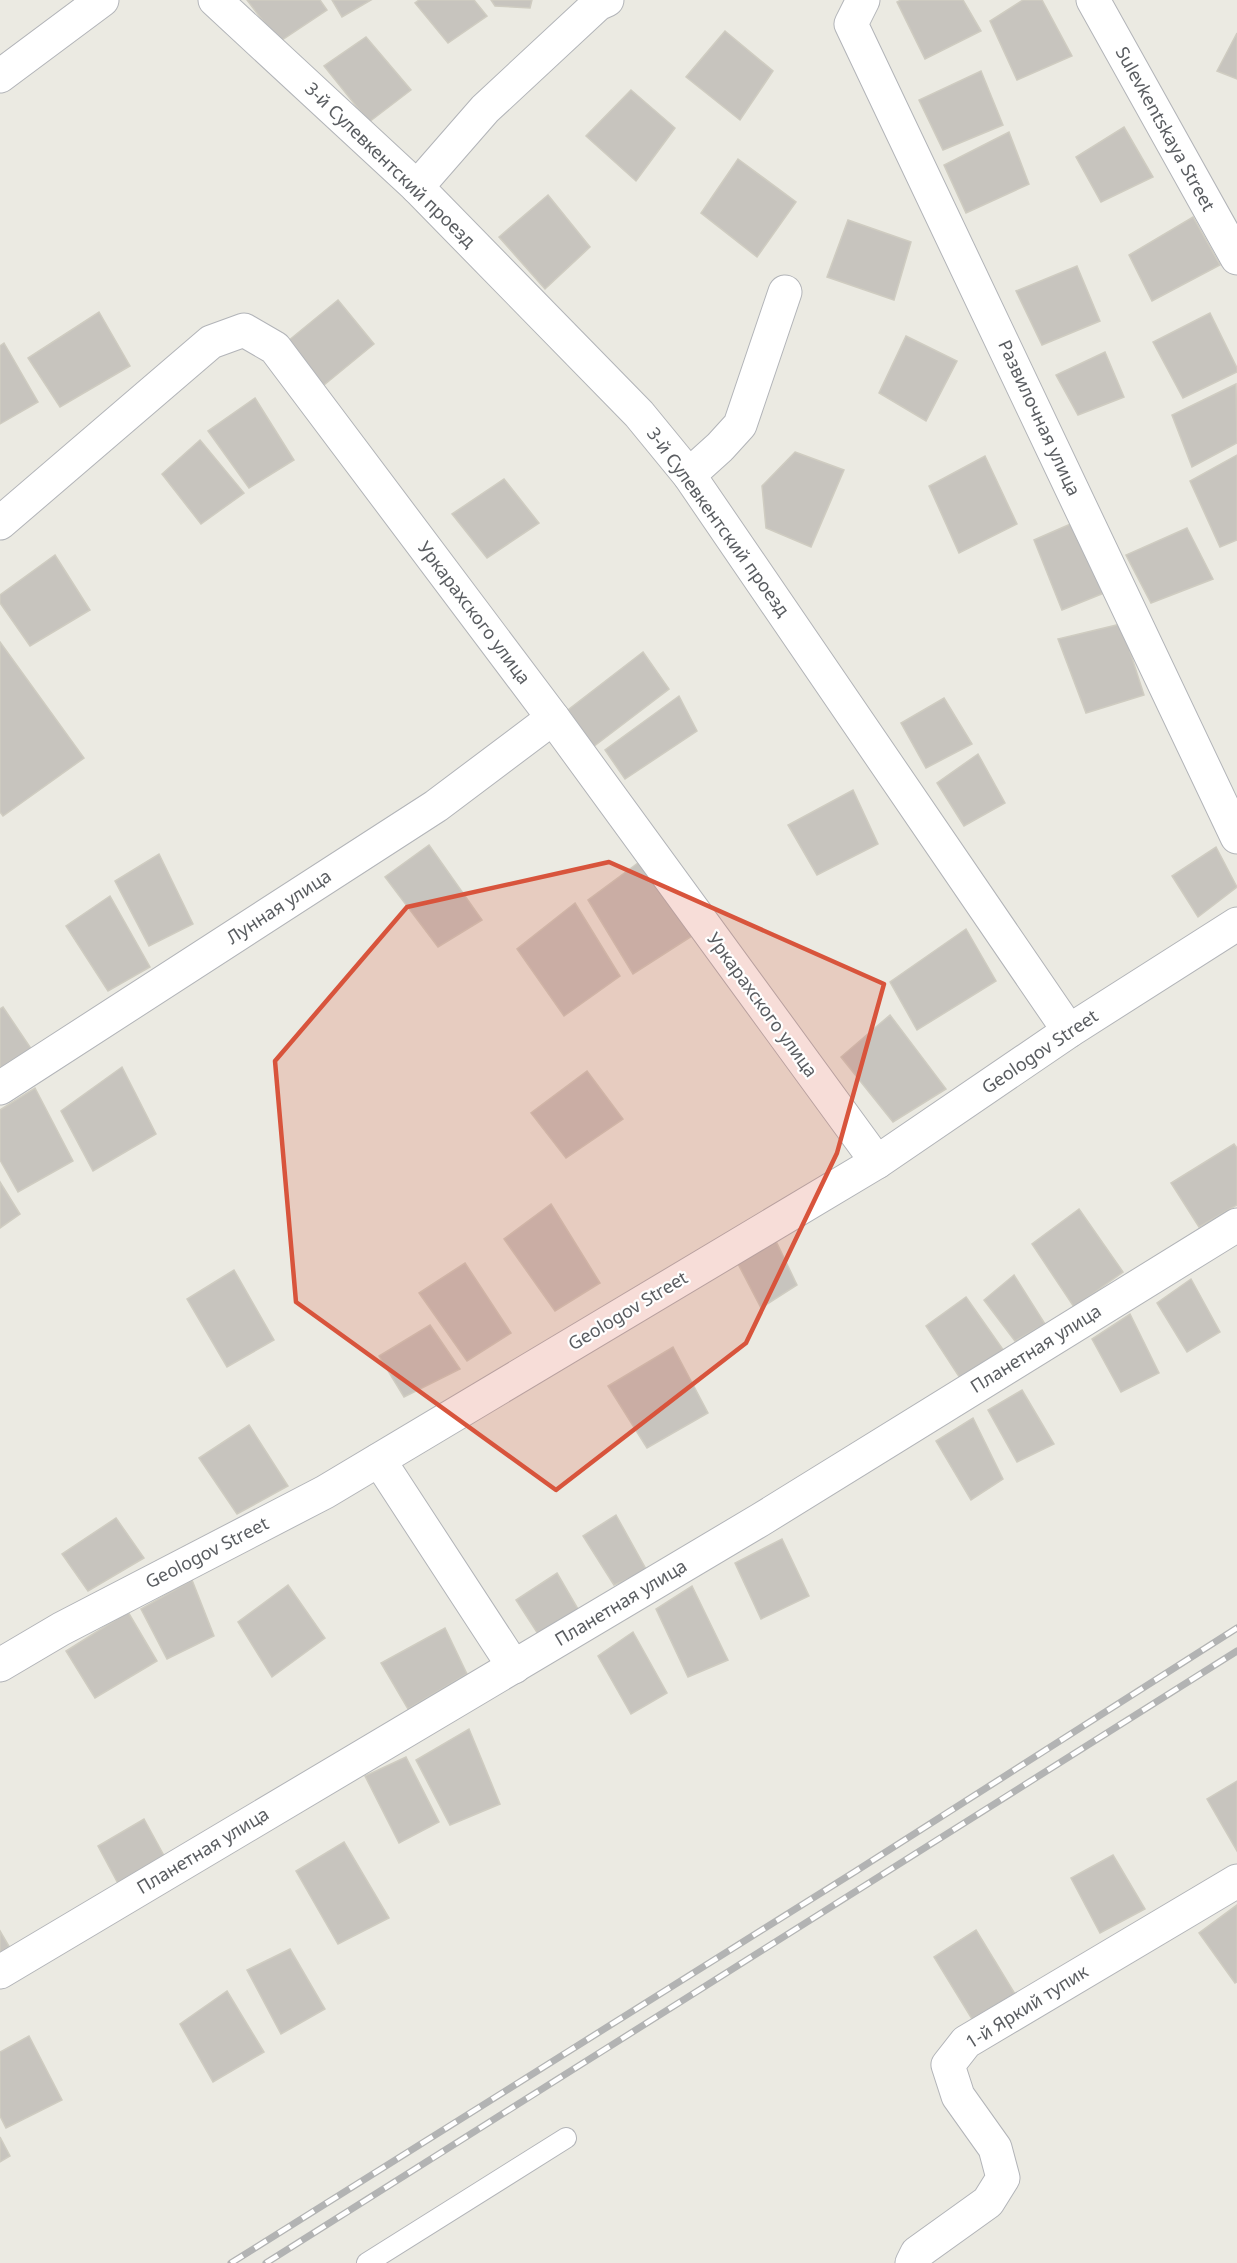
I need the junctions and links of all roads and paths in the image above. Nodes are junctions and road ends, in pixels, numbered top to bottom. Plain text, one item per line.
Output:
1 (102, 0) edge
2 (215, 0) edge
3 (607, 0) edge
4 (863, 0) edge
5 (1093, 0) edge
6 (0, 76) edge
7 (417, 187) junction
8 (1234, 241) edge
9 (784, 292) dead end
10 (689, 475) junction
11 (0, 523) edge
12 (554, 718) junction
13 (1237, 837) edge
14 (1237, 924) edge
15 (1069, 1031) junction
16 (0, 1088) edge
17 (877, 1162) junction
18 (1237, 1225) edge
19 (379, 1460) junction
20 (0, 1665) edge
21 (514, 1667) junction
22 (1237, 1881) edge
23 (0, 1972) edge
24 (566, 2138) dead end
25 (367, 2263) edge
26 (912, 2263) edge

1 - 6 street
2 - 7 street, 3-й Сулевкентский проезд
3 - 7 street
4 - 13 street, Развилочная улица
5 - 8 street, Sulevkentskaya Street
7 - 10 street, 3-й Сулевкентский проезд
9 - 10 street
10 - 15 street, 3-й Сулевкентский проезд
11 - 12 street, Уркарахского улица
12 - 16 street, Лунная улица
12 - 17 street, Уркарахского улица
14 - 15 street, Geologov Street
15 - 17 street, Geologov Street
17 - 19 street, Geologov Street
18 - 21 street, Планетная улица
19 - 20 street, Geologov Street
19 - 21 street
21 - 23 street, Планетная улица
22 - 26 street, 1-й Яркий тупик
24 - 25 lane

